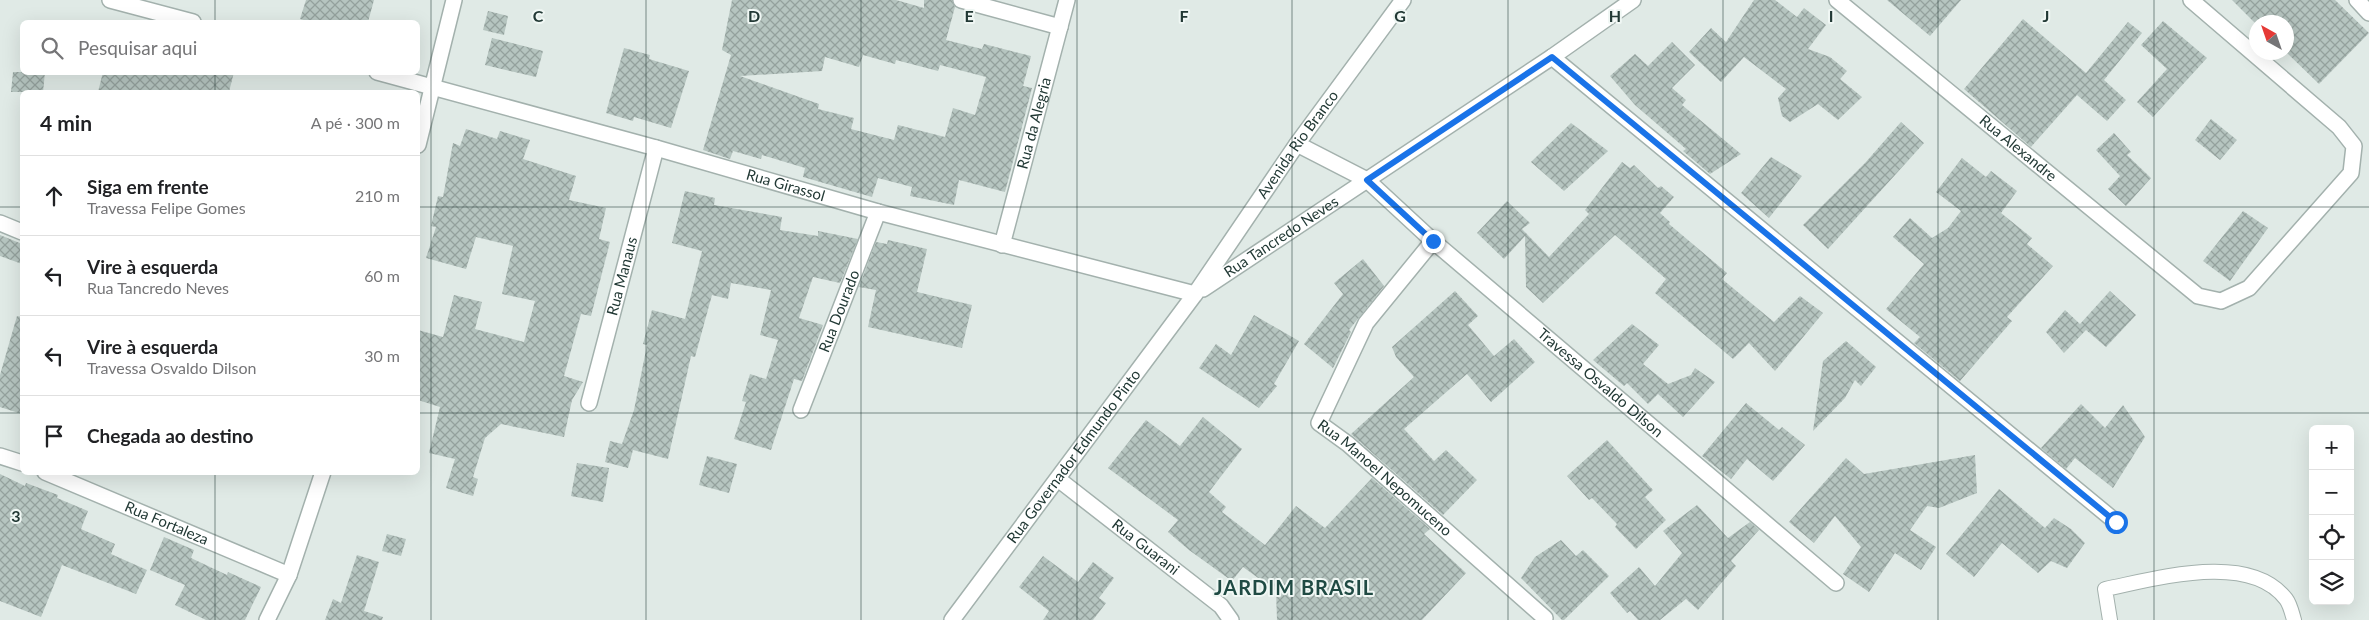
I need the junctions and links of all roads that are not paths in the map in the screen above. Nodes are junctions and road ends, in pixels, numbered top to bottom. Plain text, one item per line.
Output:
1 (110, 0) edge
2 (454, 0) edge
3 (961, 0) edge
4 (1067, 0) edge
5 (1403, 0) edge
6 (1633, 0) edge
7 (1837, 0) edge
8 (2191, 0) edge
9 (2356, 0) edge
10 (2369, 13) edge
11 (185, 20) edge
12 (1060, 27) junction
13 (1552, 57) junction
14 (388, 75) edge
15 (433, 88) junction
16 (420, 137) edge
17 (1298, 144) junction
18 (656, 148) junction
19 (1367, 180) junction
20 (878, 212) junction
21 (0, 223) edge
22 (20, 231) edge
23 (1433, 241) junction
24 (1002, 245) junction
25 (1195, 294) junction
26 (589, 404) dead end
27 (801, 410) dead end
28 (0, 456) edge
29 (20, 462) edge
30 (51, 475) edge
31 (322, 475) edge
32 (1058, 479) junction
33 (2116, 522) dead end
34 (289, 575) junction
35 (1836, 583) dead end
36 (1545, 618) dead end
37 (267, 620) edge
38 (952, 620) edge
39 (1231, 620) edge
40 (2110, 620) edge
41 (2294, 620) edge

1 - 11 street
2 - 15 street
3 - 12 street
4 - 12 street, Rua da Alegria
5 - 17 street, Avenida Rio Branco
6 - 13 street, Rua Tancredo Neves
7 - 8 street, Rua Alexandre
9 - 10 street
12 - 24 street, Rua da Alegria
13 - 19 street, Rua Tancredo Neves
13 - 33 street
14 - 15 street, Rua Girassol
15 - 16 street
15 - 18 street, Rua Girassol
17 - 19 street
17 - 25 street, Avenida Rio Branco
18 - 20 street, Rua Girassol
18 - 26 street, Rua Manaus
19 - 23 street, Travessa Osvaldo Dilson
19 - 25 street, Rua Tancredo Neves
20 - 24 street, Rua Girassol
20 - 27 street, Rua Dourado
21 - 22 street
23 - 35 street, Travessa Osvaldo Dilson
23 - 36 street, Rua Manoel Nepomuceno
24 - 25 street, Rua Girassol
25 - 32 street, Rua Governador Edmundo Pinto
28 - 29 street
30 - 34 street, Rua Fortaleza
31 - 34 street
32 - 38 street, Rua Governador Edmundo Pinto
32 - 39 street, Rua Guarani
34 - 37 street
40 - 41 lane

